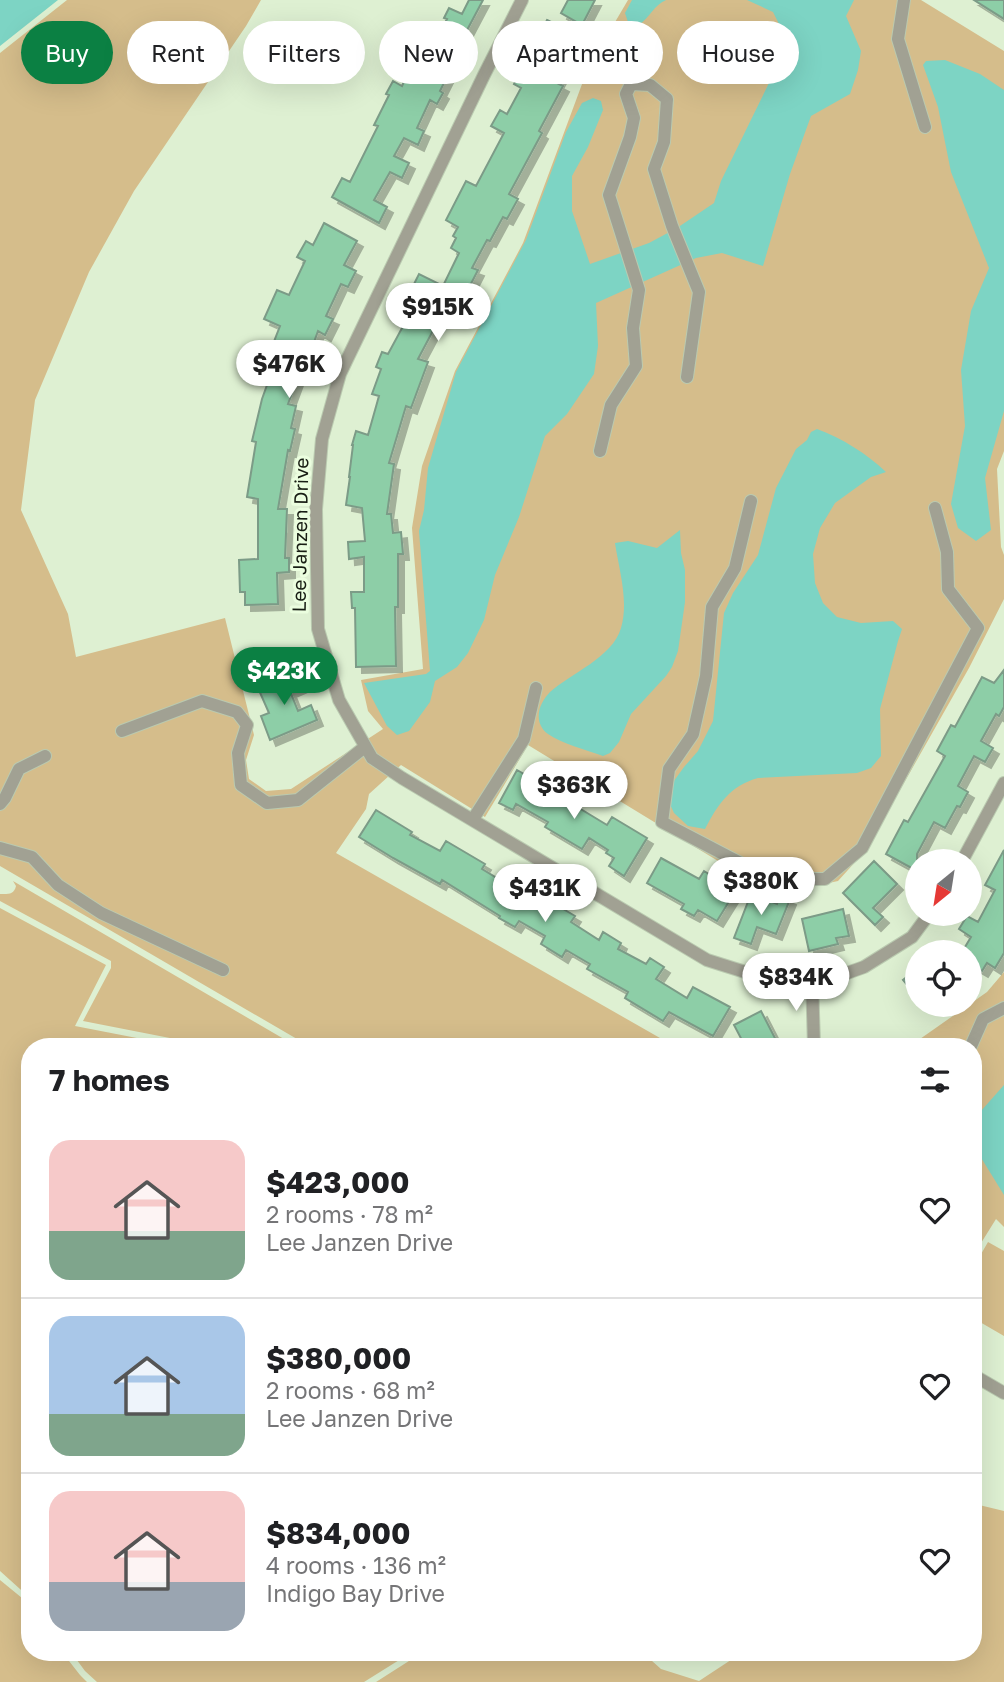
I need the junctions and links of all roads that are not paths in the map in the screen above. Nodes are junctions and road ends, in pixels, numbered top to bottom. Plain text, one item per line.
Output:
1 (522, 0) edge
2 (904, 0) edge
3 (925, 127) dead end
4 (687, 377) dead end
5 (600, 451) dead end
6 (751, 501) dead end
7 (935, 508) dead end
8 (536, 688) dead end
9 (122, 731) dead end
10 (361, 750) dead end
11 (45, 756) dead end
12 (1004, 783) edge
13 (0, 804) edge
14 (475, 816) dead end
15 (0, 848) edge
16 (968, 849) edge
17 (920, 926) edge
18 (223, 970) dead end
19 (812, 979) junction
20 (1004, 1008) edge
21 (814, 1038) edge
22 (975, 1038) edge
23 (982, 1380) edge
24 (1004, 1393) edge

1 - 19 street, Lee Janzen Drive
2 - 3 street
4 - 5 street
6 - 7 street
8 - 14 street
9 - 10 street
11 - 13 street
12 - 16 street
15 - 18 street
17 - 19 street, Lee Janzen Drive
19 - 21 street
20 - 22 street
23 - 24 street

